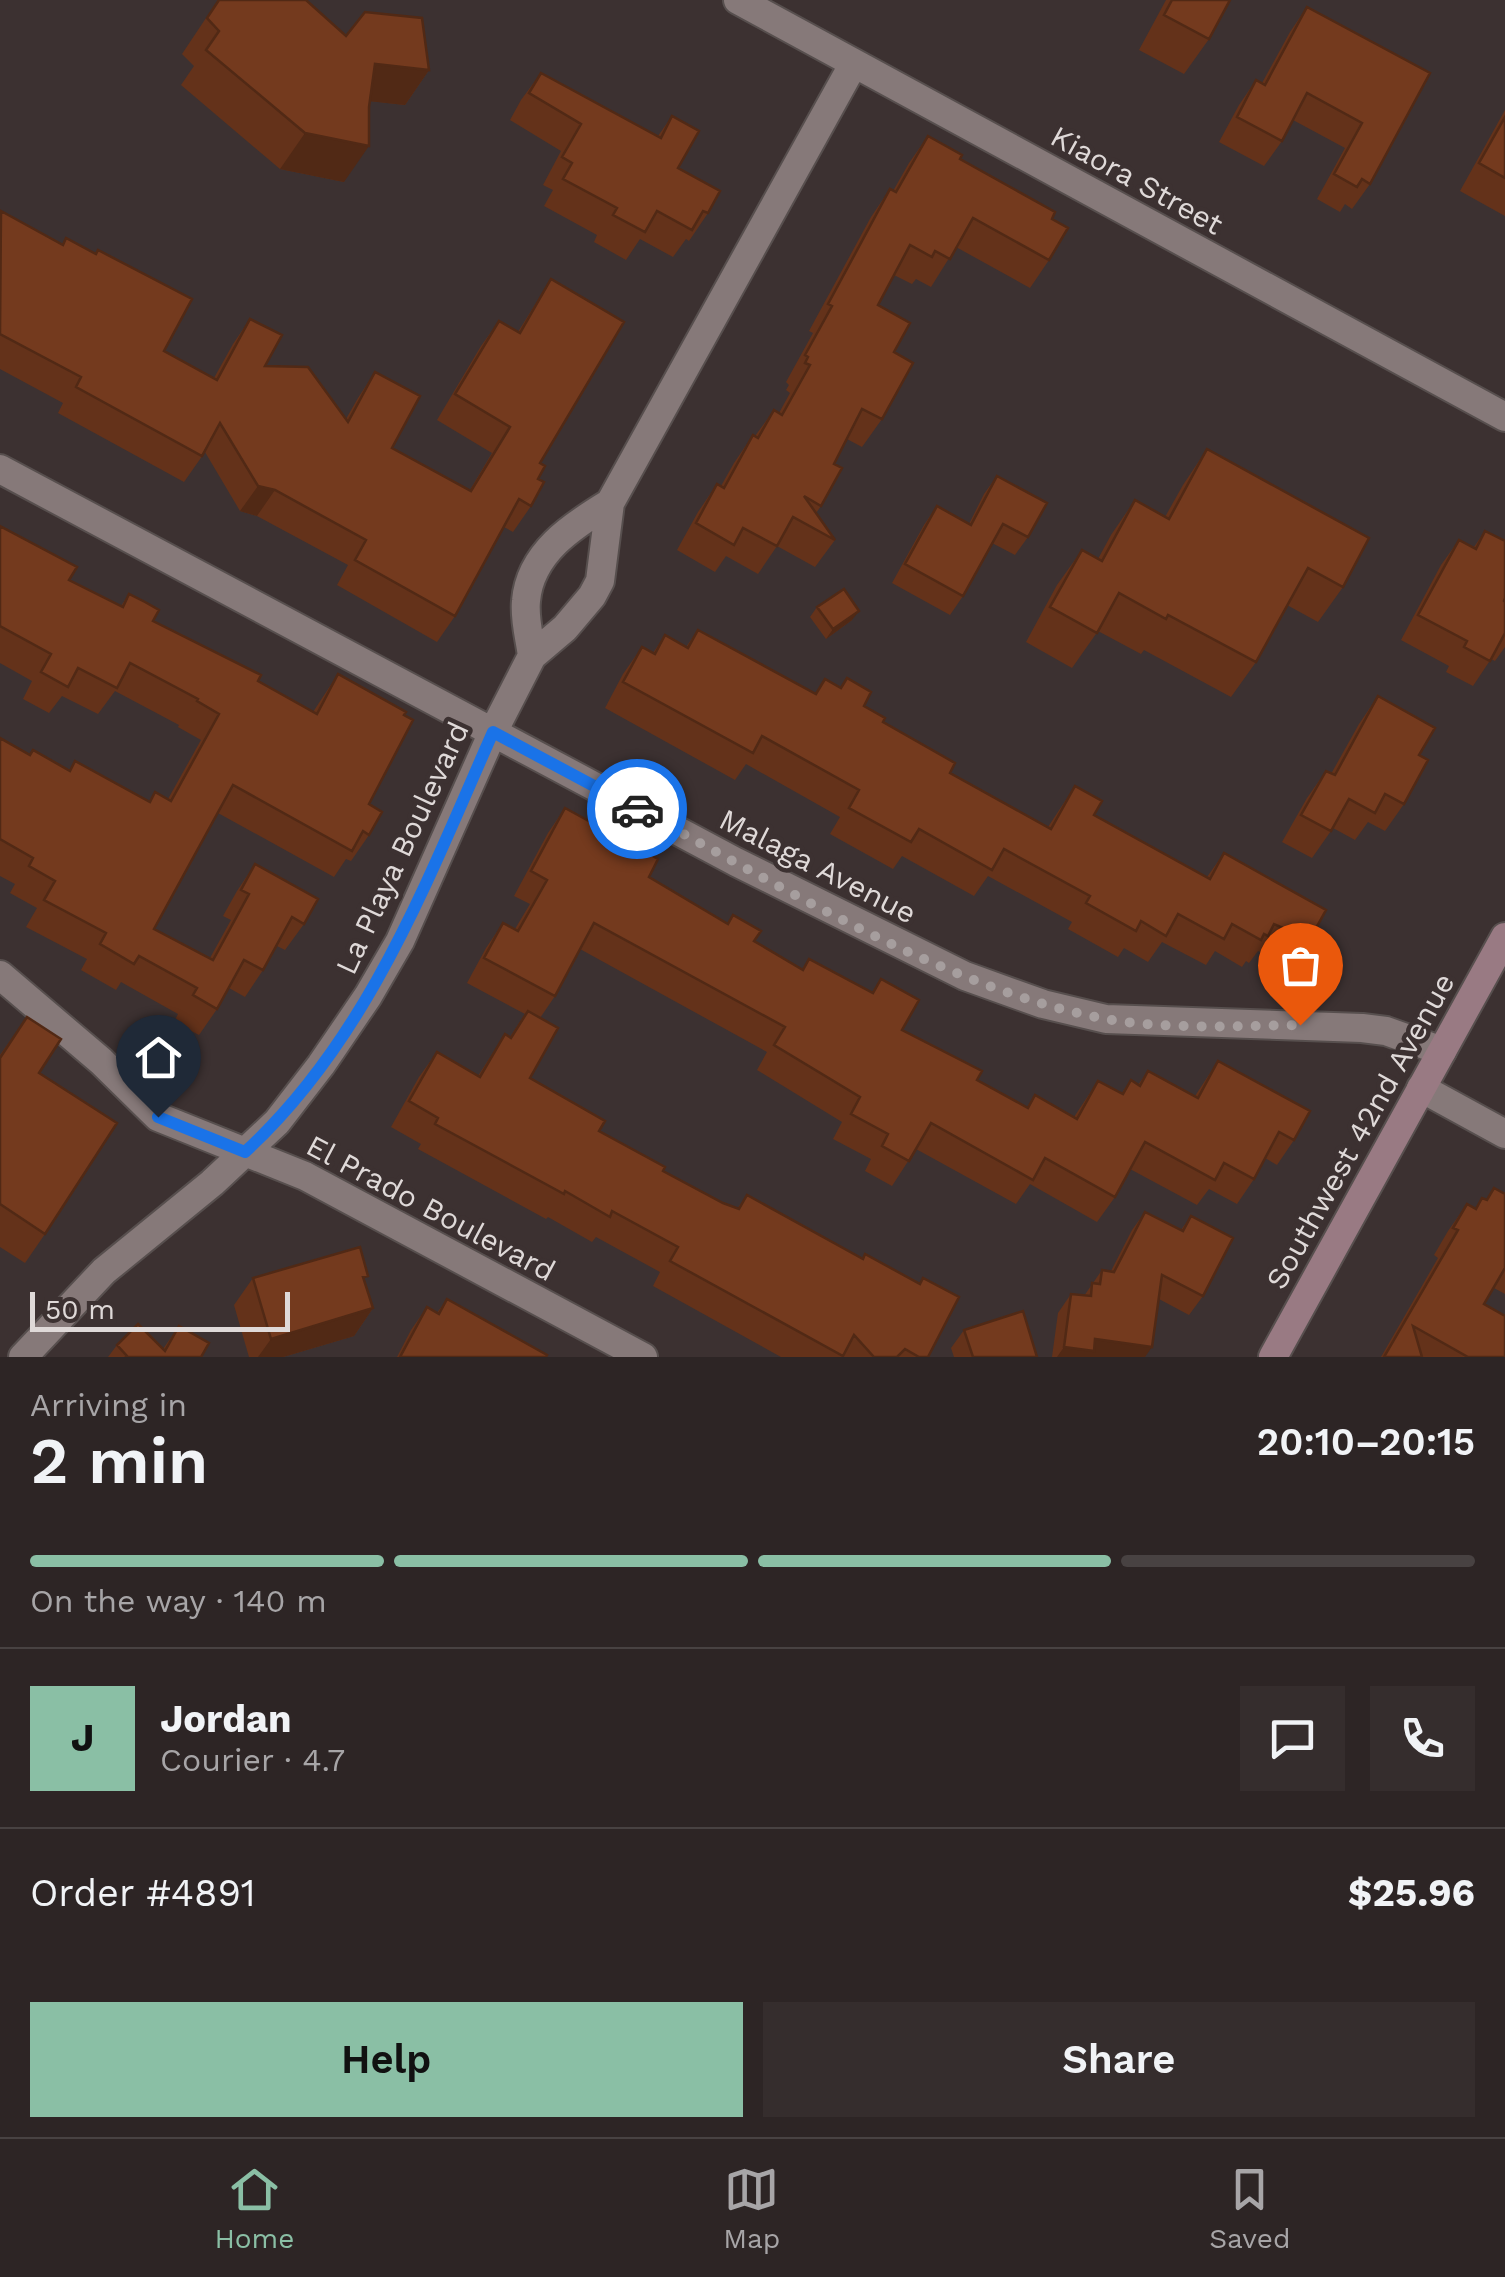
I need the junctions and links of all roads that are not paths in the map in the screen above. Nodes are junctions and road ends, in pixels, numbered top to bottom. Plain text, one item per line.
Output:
1 (738, 0) edge
2 (854, 64) junction
3 (1505, 417) edge
4 (0, 469) edge
5 (610, 503) junction
6 (532, 656) junction
7 (493, 732) junction
8 (1505, 937) edge
9 (0, 975) edge
10 (1442, 1051) junction
11 (1421, 1088) junction
12 (1505, 1134) edge
13 (245, 1152) junction
14 (23, 1357) edge
15 (643, 1357) edge
16 (1273, 1357) edge

1 - 2 street, Kiaora Street
2 - 3 street, Kiaora Street
2 - 5 street, La Playa Boulevard
4 - 7 street, Malaga Avenue
5 - 6 street, La Playa Boulevard
5 - 6 street, La Playa Boulevard
6 - 7 street, La Playa Boulevard
7 - 10 street, Malaga Avenue
7 - 13 street, La Playa Boulevard
8 - 10 main road, Southwest 42nd Avenue
9 - 13 street, El Prado Boulevard
10 - 11 main road, Southwest 42nd Avenue
11 - 12 street
11 - 16 main road, Southwest 42nd Avenue
13 - 14 street, La Playa Boulevard
13 - 15 street, El Prado Boulevard

